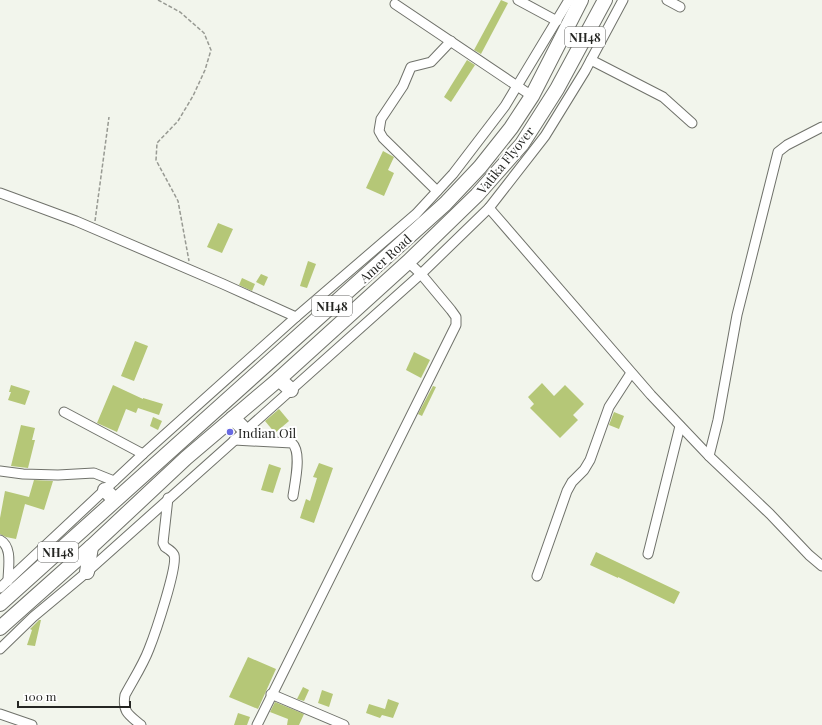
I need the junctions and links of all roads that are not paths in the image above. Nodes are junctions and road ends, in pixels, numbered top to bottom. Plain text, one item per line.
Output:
1 (518, 0) edge
2 (569, 0) edge
3 (581, 0) edge
4 (605, 0) edge
5 (623, 0) edge
6 (667, 0) edge
7 (533, 3) edge
8 (396, 4) dead end
9 (680, 7) dead end
10 (558, 21) junction
11 (451, 41) junction
12 (591, 60) junction
13 (517, 86) junction
14 (532, 96) junction
15 (692, 123) dead end
16 (822, 127) edge
17 (437, 191) junction
18 (0, 193) edge
19 (489, 208) junction
20 (408, 262) junction
21 (421, 274) junction
22 (330, 298) junction
23 (296, 317) junction
24 (631, 373) junction
25 (280, 379) junction
26 (291, 390) junction
27 (64, 412) dead end
28 (233, 418) junction
29 (680, 426) junction
30 (245, 430) junction
31 (234, 440) junction
32 (143, 454) junction
33 (709, 456) junction
34 (0, 471) edge
35 (110, 485) junction
36 (293, 496) dead end
37 (168, 498) junction
38 (115, 500) junction
39 (0, 540) edge
40 (91, 548) junction
41 (648, 554) dead end
42 (822, 566) edge
43 (87, 572) junction
44 (537, 576) dead end
45 (8, 581) junction
46 (0, 588) edge
47 (0, 604) edge
48 (0, 628) edge
49 (0, 649) edge
50 (271, 694) junction
51 (0, 714) edge
52 (32, 725) edge
53 (141, 725) edge
54 (257, 725) edge
55 (344, 725) edge

1 - 7 street
2 - 10 street
3 - 14 highway, NH48
4 - 20 highway, Vatika Flyover / NH48
5 - 12 street
6 - 9 street
7 - 10 street
8 - 11 street
10 - 13 street
11 - 13 street
11 - 17 street
12 - 15 street
12 - 19 street
13 - 14 street
13 - 17 street
14 - 22 highway, Amer Road / NH48
16 - 33 street
17 - 22 street
18 - 23 street
19 - 21 street
19 - 24 street
20 - 21 street
20 - 25 highway, NH48
21 - 26 street
21 - 50 street
22 - 23 street
22 - 38 highway, Amer Road / NH48
23 - 32 street
24 - 29 street
24 - 44 street
25 - 26 highway
25 - 28 highway, NH48
26 - 30 street
27 - 32 street
28 - 30 highway
28 - 40 highway, NH48
29 - 33 street
29 - 41 street
30 - 31 street
31 - 36 street
31 - 37 street
32 - 35 street
33 - 42 street
34 - 35 street
35 - 38 highway
35 - 45 street
37 - 43 street
37 - 53 street
38 - 47 highway, NH48
39 - 45 street
40 - 43 highway
40 - 48 highway, NH48
43 - 49 street
45 - 46 street
50 - 54 street
50 - 55 street
51 - 52 street

